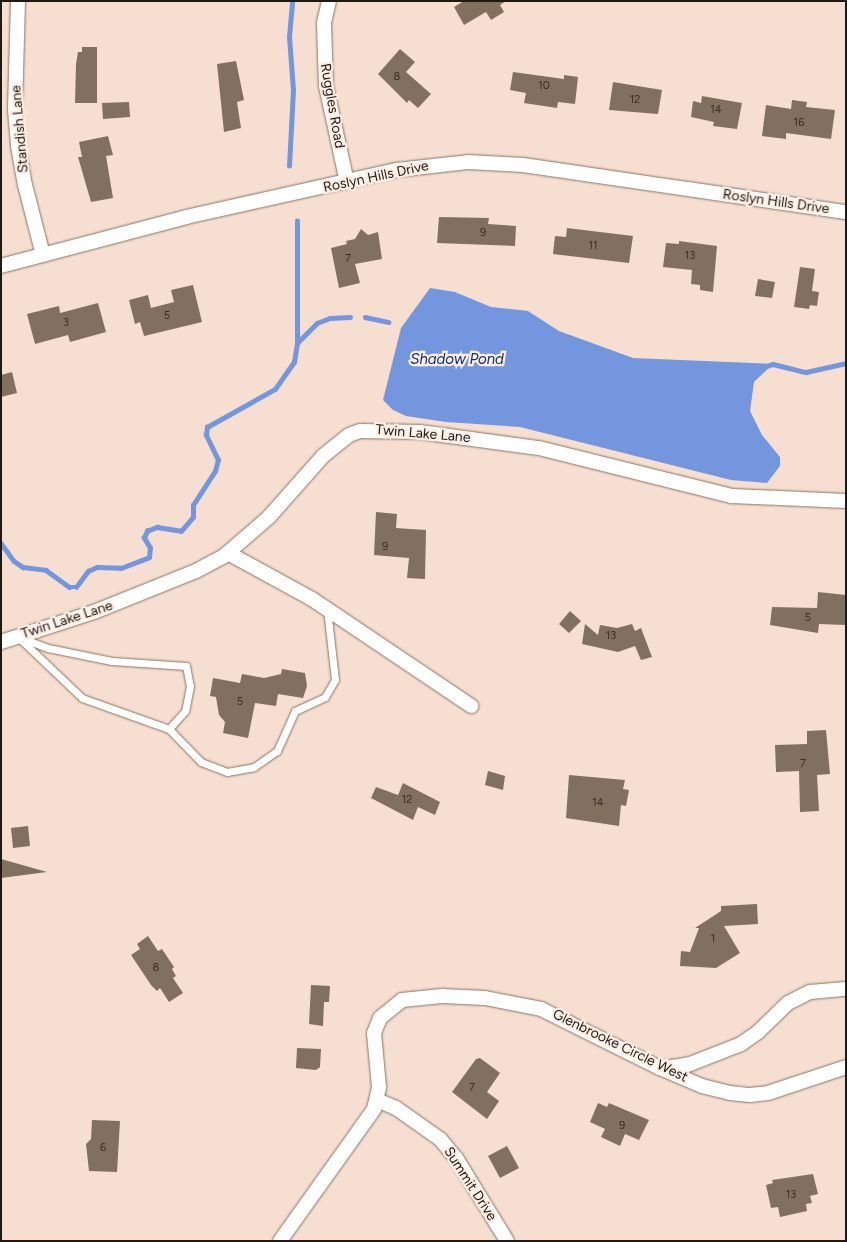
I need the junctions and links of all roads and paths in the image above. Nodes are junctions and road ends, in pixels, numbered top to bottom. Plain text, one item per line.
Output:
1 (18, 1) edge
2 (329, 1) edge
3 (347, 182) junction
4 (846, 212) edge
5 (43, 255) junction
6 (1, 266) edge
7 (846, 501) edge
8 (228, 553) junction
9 (327, 609) junction
10 (17, 636) junction
11 (1, 642) edge
12 (472, 706) dead end
13 (169, 729) junction
14 (846, 989) edge
15 (846, 1067) edge
16 (660, 1068) junction
17 (376, 1100) junction
18 (280, 1241) edge
19 (507, 1241) edge

1 - 5 street, Standish Lane
2 - 3 street, Ruggles Road
3 - 4 street, Roslyn Hills Drive
3 - 5 street, Roslyn Hills Drive
5 - 6 street, Roslyn Hills Drive
7 - 8 street, Twin Lake Lane
8 - 9 street
8 - 10 street, Twin Lake Lane
9 - 12 street
9 - 13 lane
10 - 11 street, Twin Lake Lane
10 - 13 lane
10 - 13 lane
14 - 16 street
15 - 16 street, Glenbrooke Circle West
16 - 17 street, Glenbrooke Circle West
17 - 18 street, Glenbrooke Circle West
17 - 19 street, Summit Drive

